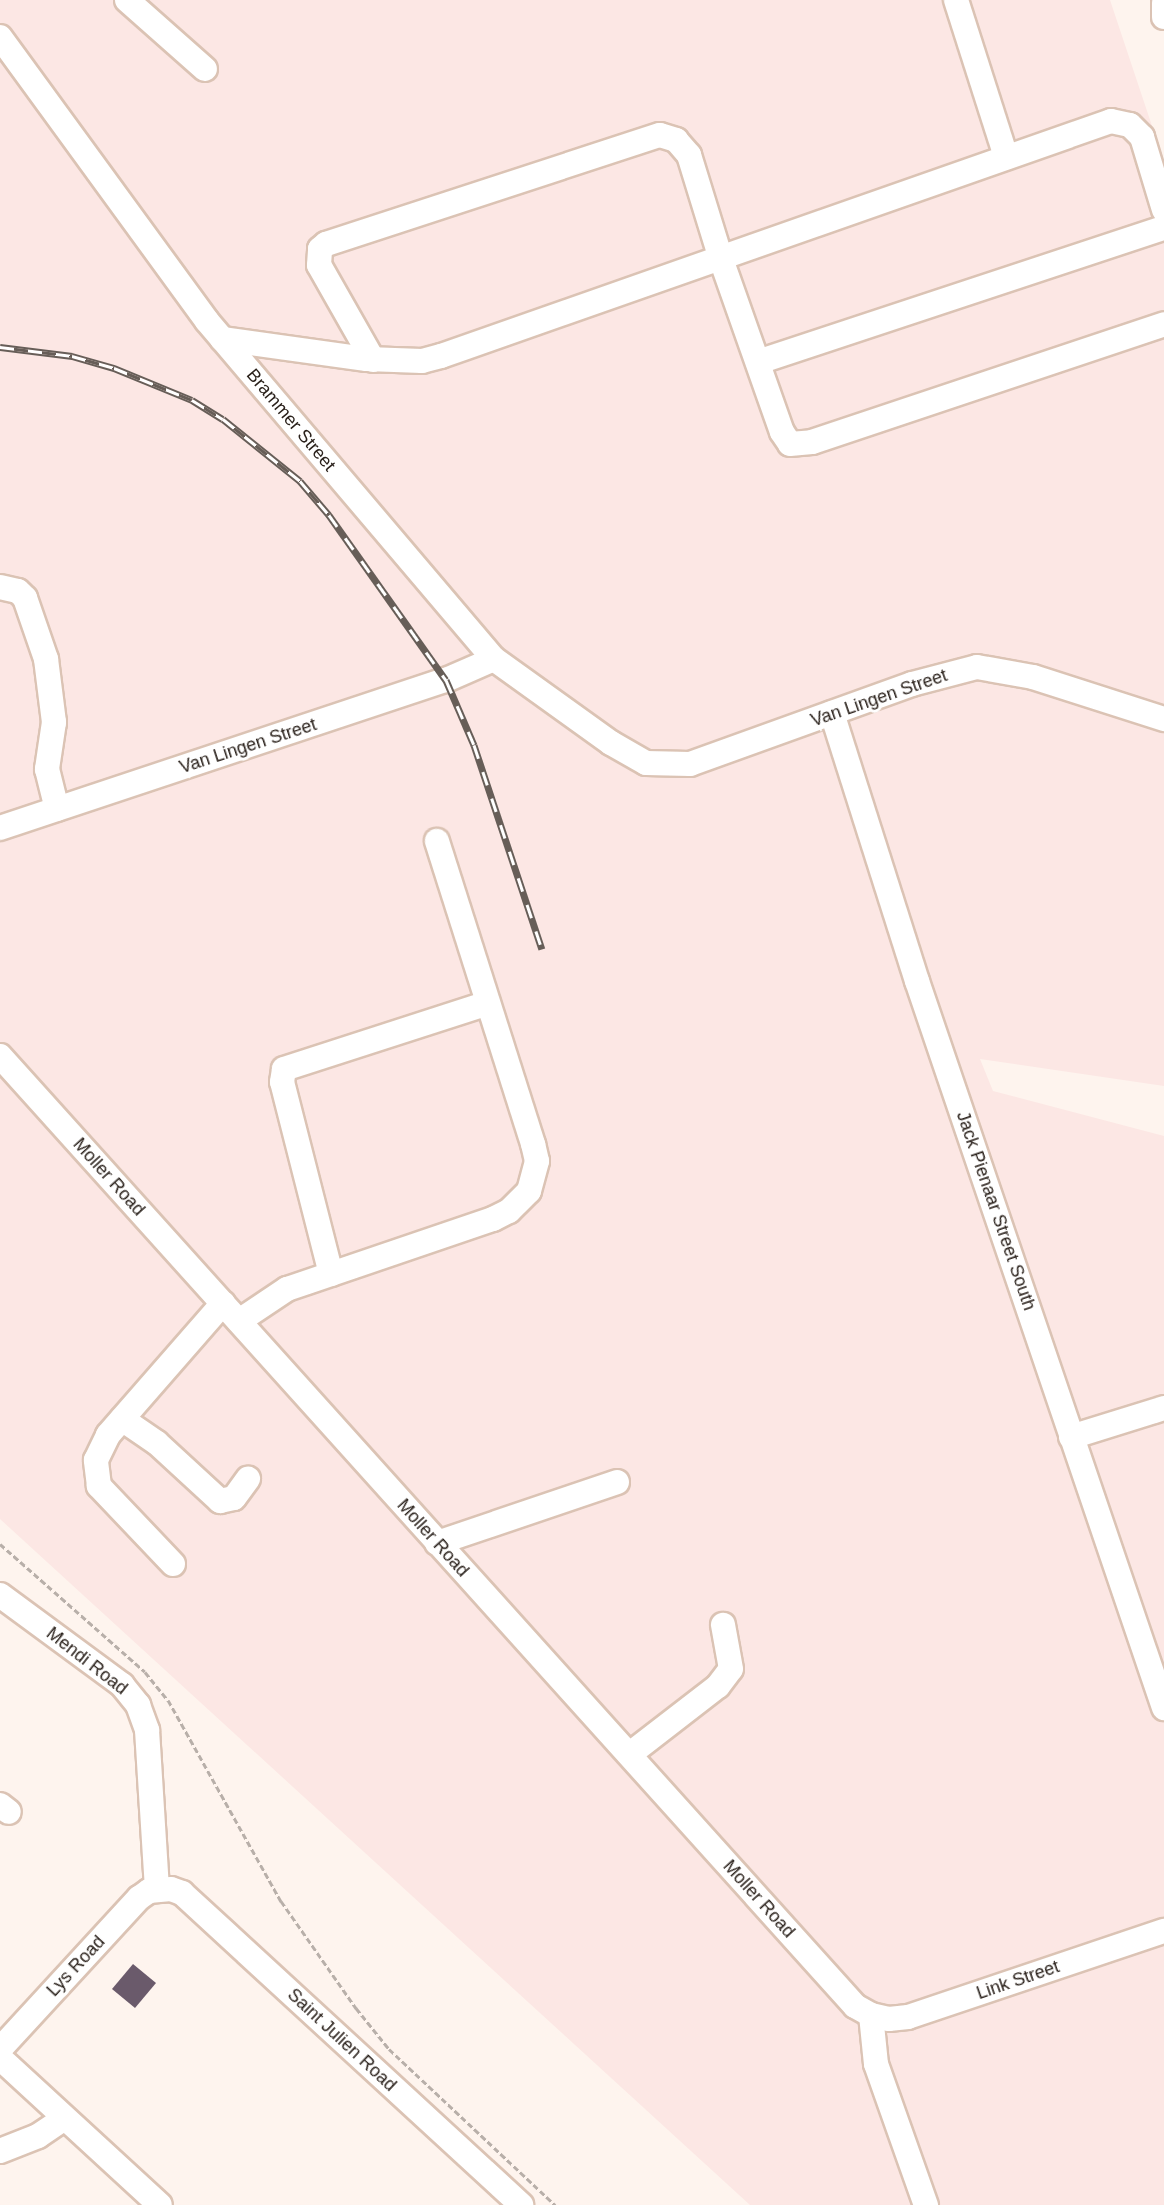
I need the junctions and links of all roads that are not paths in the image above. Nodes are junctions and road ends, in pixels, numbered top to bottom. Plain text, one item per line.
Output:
1 (127, 0) edge
2 (956, 0) edge
3 (1164, 3) edge
4 (1164, 16) edge
5 (0, 37) edge
6 (205, 69) dead end
7 (1006, 158) junction
8 (1164, 210) edge
9 (1164, 228) edge
10 (720, 259) junction
11 (1164, 324) edge
12 (222, 339) junction
13 (373, 360) junction
14 (758, 362) junction
15 (0, 587) edge
16 (495, 659) junction
17 (832, 713) junction
18 (1164, 719) edge
19 (631, 755) joint
20 (57, 809) junction
21 (0, 828) edge
22 (437, 841) dead end
23 (488, 1003) junction
24 (0, 1056) edge
25 (331, 1274) junction
26 (223, 1303) junction
27 (239, 1321) junction
28 (1164, 1408) edge
29 (122, 1419) junction
30 (1071, 1437) junction
31 (248, 1479) dead end
32 (617, 1482) dead end
33 (437, 1543) junction
34 (173, 1564) dead end
35 (1, 1597) edge
36 (723, 1625) dead end
37 (1164, 1708) edge
38 (630, 1754) junction
39 (157, 1889) junction
40 (1164, 1931) edge
41 (871, 2015) junction
42 (0, 2049) edge
43 (0, 2058) edge
44 (65, 2118) junction
45 (0, 2151) edge
46 (160, 2205) edge
47 (521, 2205) edge
48 (926, 2205) edge

1 - 6 street
2 - 7 street
3 - 4 street
5 - 12 street, Brammer Street
7 - 8 street
7 - 10 street
9 - 14 street
10 - 13 street
10 - 13 street
10 - 14 street
11 - 14 street
12 - 13 street
12 - 16 street, Brammer Street
15 - 20 street
16 - 19 street, Brammer Street
16 - 20 street, Van Lingen Street
17 - 18 street, Van Lingen Street
17 - 19 street, Van Lingen Street
17 - 30 street, Jack Pienaar Street South
20 - 21 street, Van Lingen Street
22 - 23 street
23 - 25 street
23 - 25 street
24 - 26 street, Moller Road
25 - 27 street
26 - 27 street, Moller Road
26 - 29 street
27 - 33 street, Moller Road
28 - 30 street
29 - 31 street
29 - 34 street
30 - 37 street, Jack Pienaar Street South
32 - 33 street
33 - 38 street, Moller Road
35 - 39 street, Mendi Road
36 - 38 street
38 - 41 street, Moller Road
39 - 42 street, Lys Road
39 - 47 street, Saint Julien Road
40 - 41 street, Link Street
41 - 48 street
43 - 44 street
44 - 45 street
44 - 46 street

